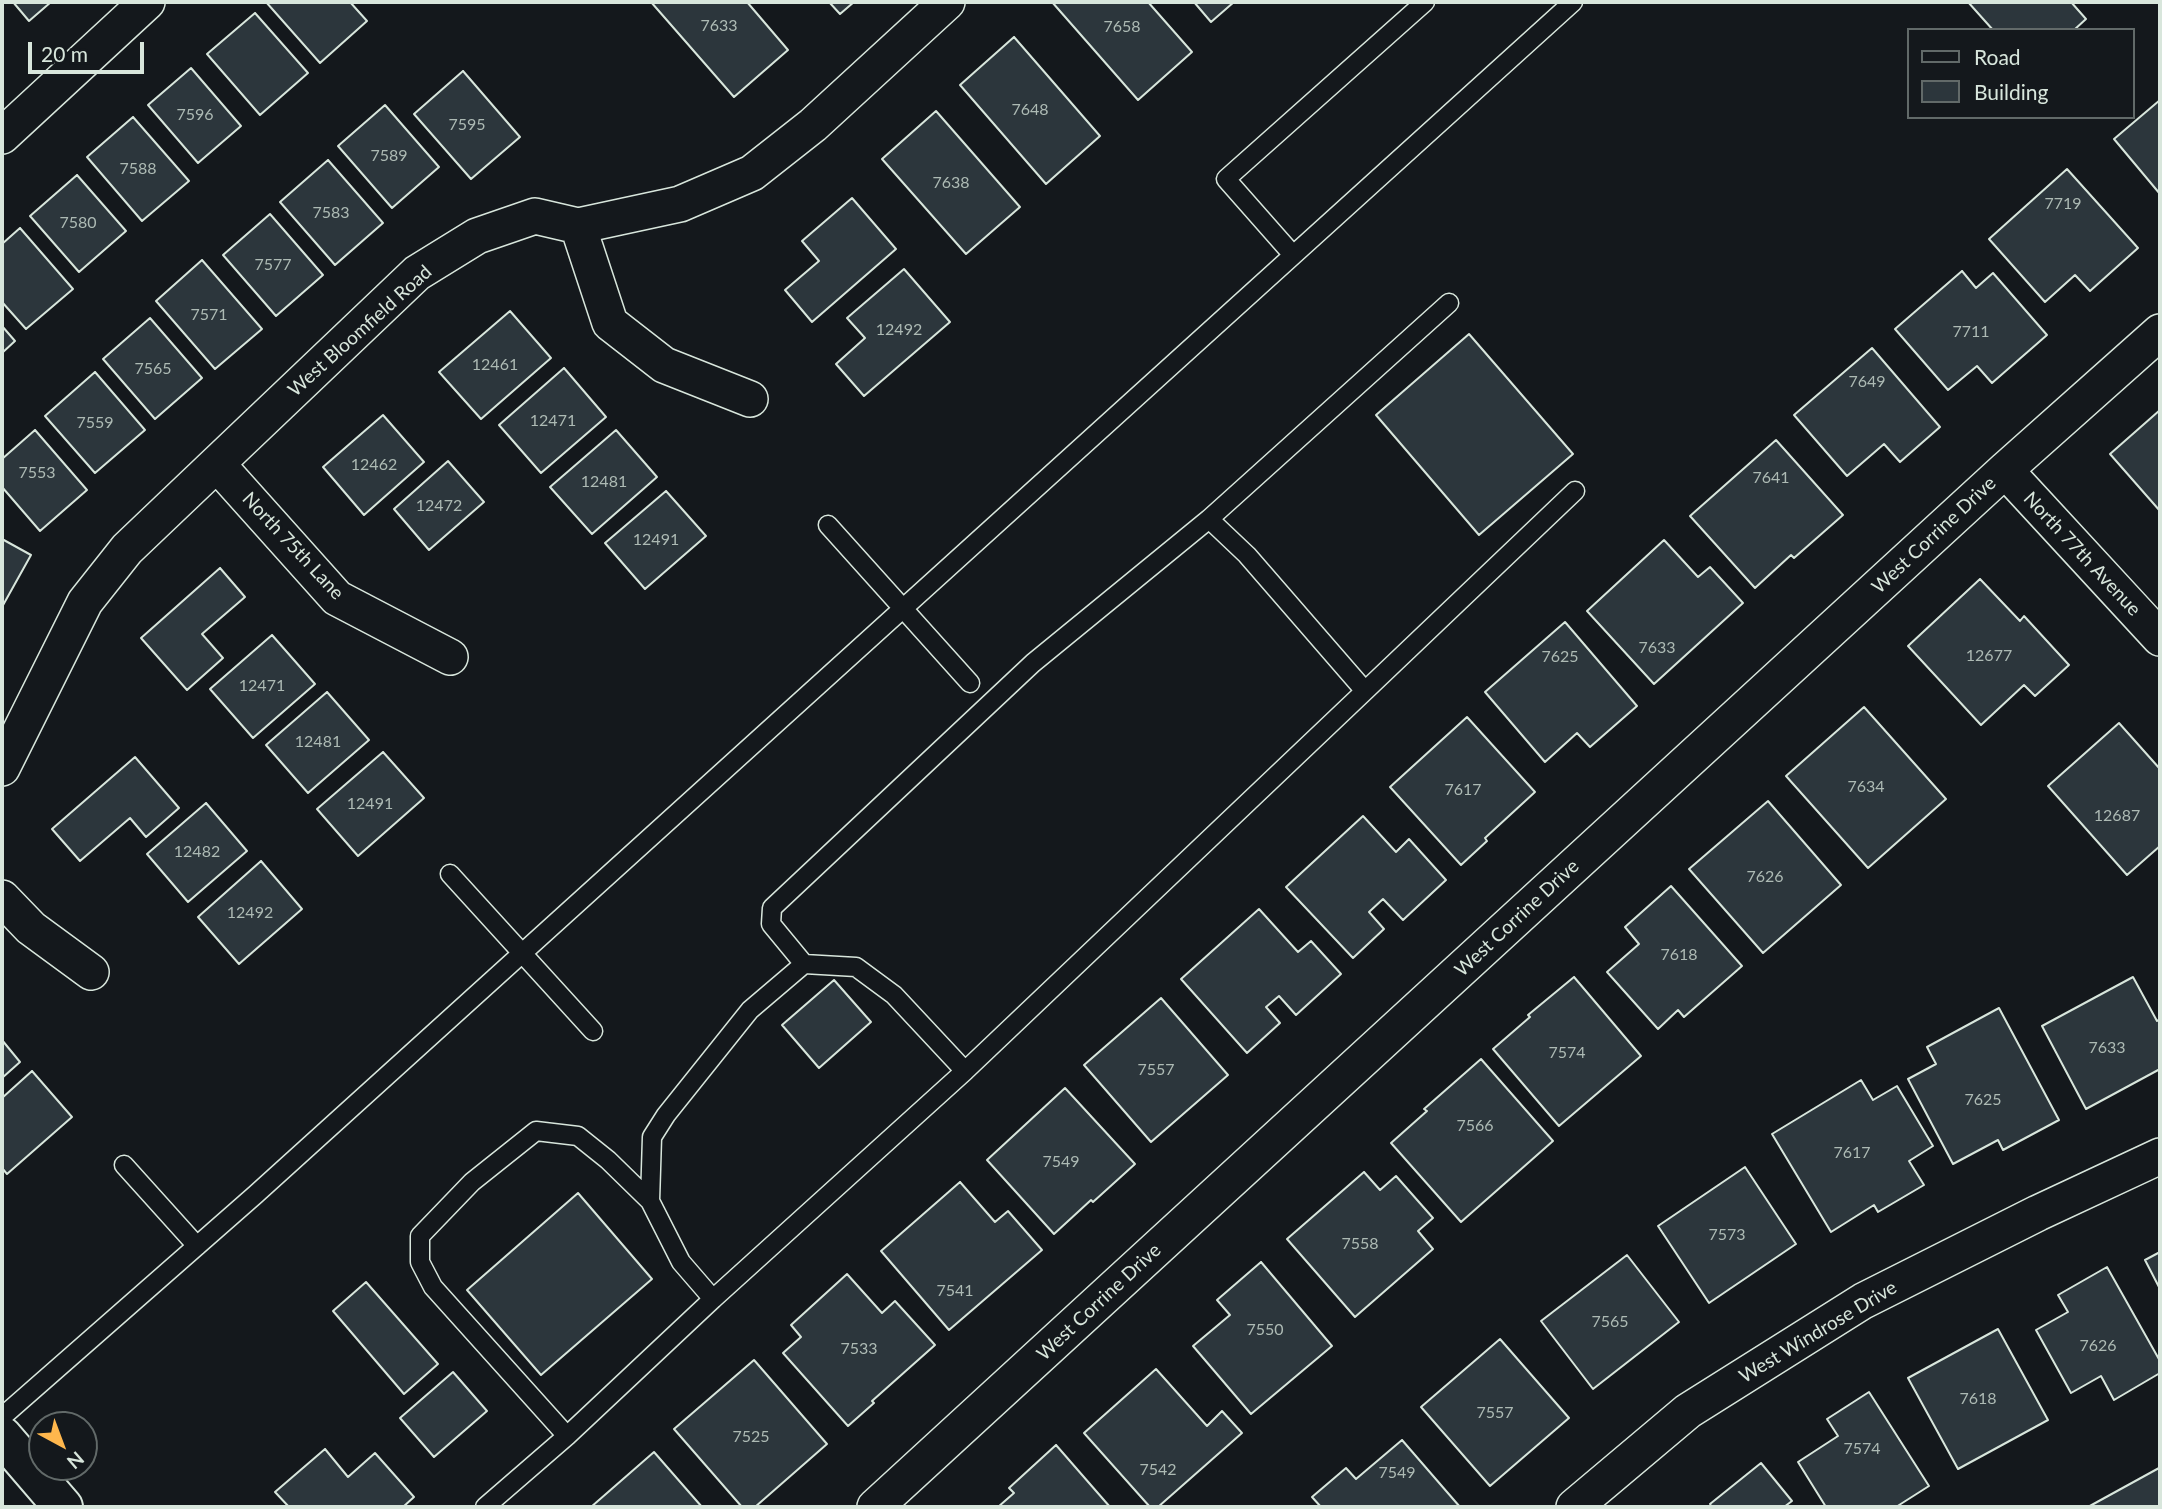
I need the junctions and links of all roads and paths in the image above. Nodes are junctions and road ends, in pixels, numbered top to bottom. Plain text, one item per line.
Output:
1 (148, 2) edge
2 (947, 2) edge
3 (1425, 2) edge
4 (1573, 2) edge
5 (2, 136) edge
6 (578, 226) junction
7 (1293, 255) junction
8 (1449, 303) dead end
9 (2160, 332) edge
10 (750, 398) dead end
11 (217, 464) junction
12 (2005, 470) junction
13 (1575, 491) dead end
14 (1209, 519) junction
15 (828, 525) dead end
16 (904, 609) junction
17 (2160, 638) edge
18 (450, 657) dead end
19 (970, 683) dead end
20 (1365, 691) junction
21 (2, 768) edge
22 (450, 874) dead end
23 (2, 898) edge
24 (522, 954) junction
25 (804, 964) junction
26 (91, 972) dead end
27 (593, 1031) dead end
28 (965, 1071) junction
29 (2160, 1156) edge
30 (124, 1165) dead end
31 (650, 1201) junction
32 (197, 1246) junction
33 (713, 1299) junction
34 (2, 1417) edge
35 (2, 1436) edge
36 (567, 1436) junction
37 (63, 1507) edge
38 (485, 1507) edge
39 (876, 1507) edge
40 (1574, 1507) edge

1 - 5 street
2 - 6 street, West Bloomfield Road
3 - 7 lane
4 - 7 lane
6 - 10 street
6 - 11 street, West Bloomfield Road
7 - 16 lane
8 - 14 lane
9 - 12 street, West Corrine Drive
11 - 18 street, North 75th Lane
11 - 21 street, West Bloomfield Road
12 - 17 street, North 77th Avenue
12 - 39 street, West Corrine Drive
13 - 20 lane
14 - 20 lane
14 - 25 lane
15 - 16 lane
16 - 19 lane
16 - 24 lane
20 - 28 lane
22 - 24 lane
23 - 26 street
24 - 27 lane
24 - 32 lane
25 - 28 lane
25 - 31 lane
28 - 33 lane
29 - 40 street, West Windrose Drive
30 - 32 lane
31 - 33 lane
31 - 36 lane
32 - 34 lane
33 - 36 lane
35 - 37 main road
36 - 38 lane

